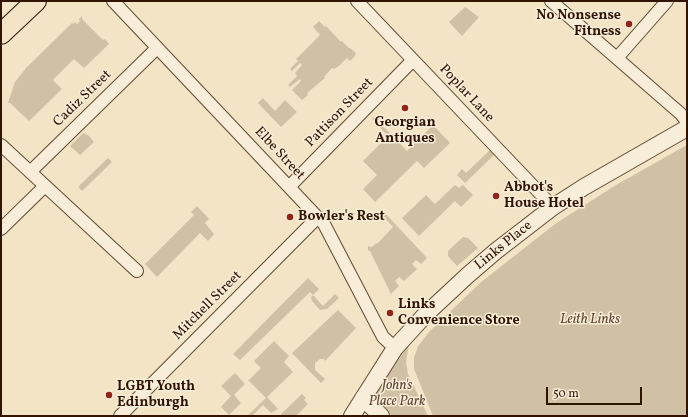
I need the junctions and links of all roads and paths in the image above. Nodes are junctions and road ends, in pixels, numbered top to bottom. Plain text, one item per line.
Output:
1 (36, 1) edge
2 (112, 1) edge
3 (357, 1) edge
4 (550, 1) edge
5 (667, 1) edge
6 (1, 34) edge
7 (157, 48) junction
8 (617, 58) junction
9 (413, 60) junction
10 (687, 122) edge
11 (687, 128) edge
12 (1, 145) edge
13 (30, 172) junction
14 (45, 186) junction
15 (289, 187) junction
16 (553, 207) junction
17 (318, 217) junction
18 (1, 229) edge
19 (137, 271) dead end
20 (395, 348) junction
21 (363, 398) junction
22 (120, 416) edge
23 (352, 416) edge
24 (381, 416) edge

1 - 6 main road
2 - 7 street, Elbe Street
3 - 9 street, Poplar Lane
4 - 8 street
5 - 8 street
7 - 13 street, Cadiz Street
7 - 15 street, Elbe Street
8 - 10 street
9 - 15 street, Pattison Street
9 - 16 street, Poplar Lane
11 - 16 street, Links Place
12 - 13 street
13 - 14 street
14 - 18 street
14 - 19 street
15 - 17 street, Elbe Street
16 - 20 street, Links Place
17 - 20 street, Elbe Street
17 - 22 street, Mitchell Street
20 - 21 street, Links Place
21 - 23 street, Links Place
21 - 24 street

